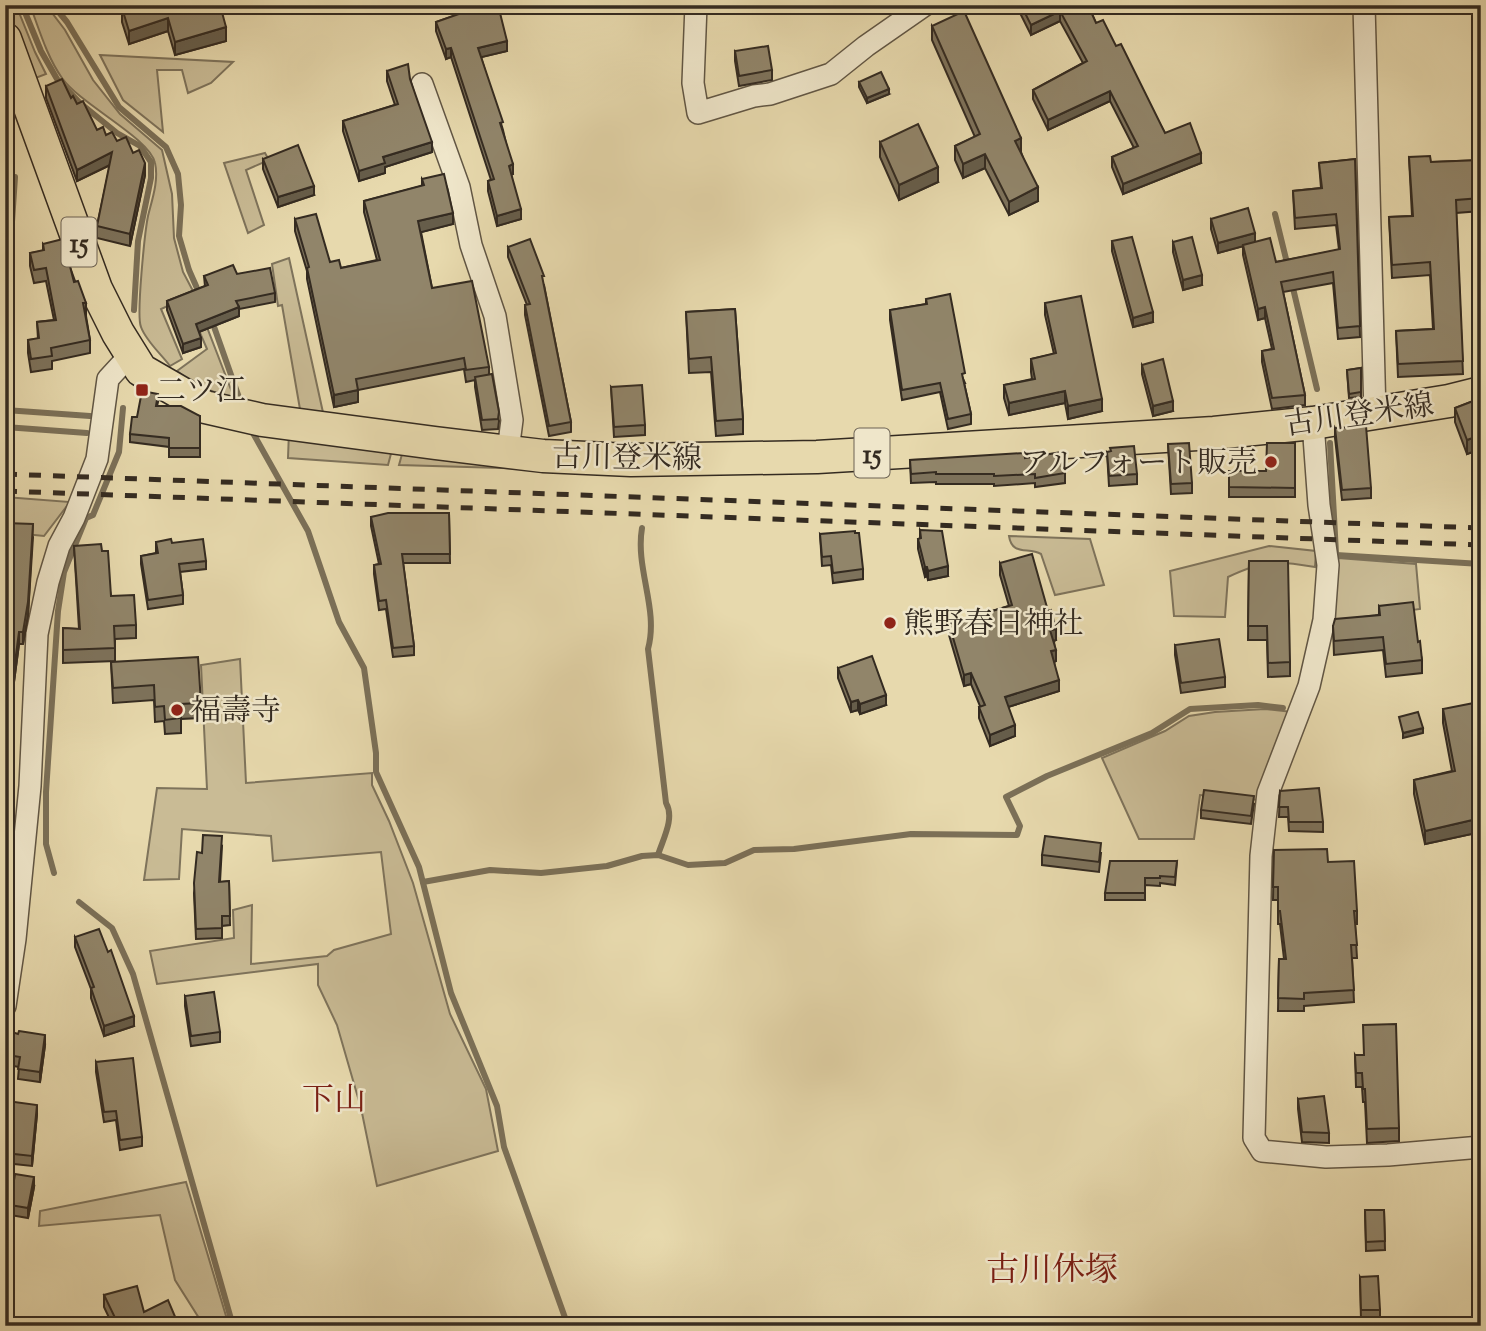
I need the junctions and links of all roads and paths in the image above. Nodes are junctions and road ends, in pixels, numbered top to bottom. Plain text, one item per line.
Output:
1 (696, 5) edge
2 (925, 5) edge
3 (1364, 5) edge
4 (5, 39) edge
5 (422, 84) dead end
6 (131, 354) junction
7 (1481, 393) edge
8 (1375, 414) junction
9 (1313, 423) junction
10 (508, 451) junction
11 (5, 1006) edge
12 (1481, 1147) edge

1 - 2 street
3 - 8 street
4 - 6 main road, 古川登米線 / 15
5 - 10 street
6 - 10 main road, 古川登米線 / 15
6 - 11 street
7 - 8 main road, 古川登米線 / 15
8 - 9 main road, 古川登米線 / 15
9 - 10 main road, 古川登米線 / 15
9 - 12 street

